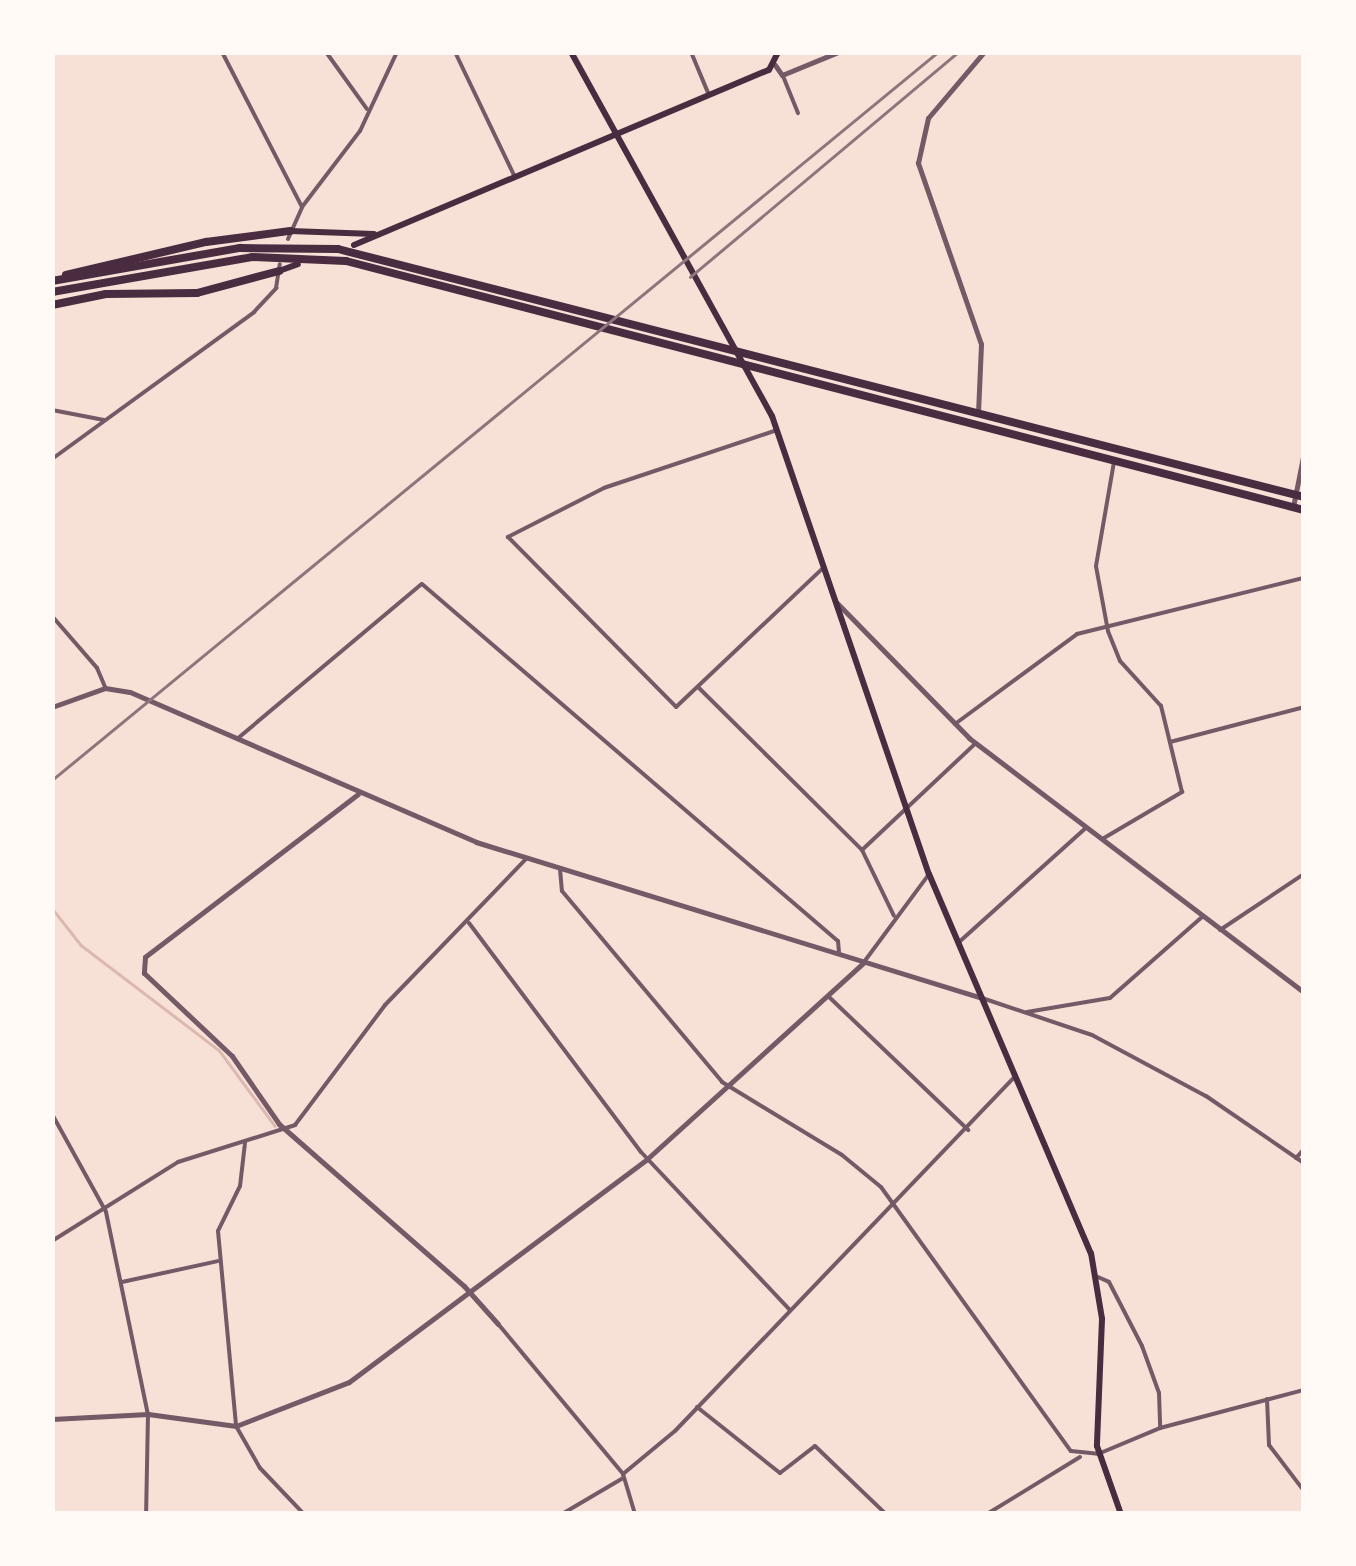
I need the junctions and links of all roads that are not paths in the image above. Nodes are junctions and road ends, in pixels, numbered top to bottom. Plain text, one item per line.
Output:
1 (222, 52) edge
2 (326, 52) edge
3 (397, 52) edge
4 (455, 52) edge
5 (571, 52) edge
6 (691, 52) edge
7 (778, 52) edge
8 (838, 52) edge
9 (984, 52) edge
10 (775, 65) junction
11 (782, 75) junction
12 (709, 95) junction
13 (369, 110) junction
14 (798, 113) dead end
15 (618, 133) junction
16 (515, 177) junction
17 (302, 207) junction
18 (380, 233) junction
19 (289, 235) junction
20 (354, 245) dead end
21 (298, 264) dead end
22 (279, 267) junction
23 (52, 281) edge
24 (52, 292) edge
25 (52, 304) edge
26 (740, 350) junction
27 (747, 365) junction
28 (52, 410) edge
29 (978, 413) junction
30 (104, 420) junction
31 (975, 426) junction
32 (777, 430) junction
33 (1304, 452) edge
34 (52, 459) edge
35 (1114, 462) junction
36 (1304, 483) edge
37 (1300, 496) edge
38 (1293, 507) junction
39 (1304, 510) edge
40 (824, 567) junction
41 (1304, 578) edge
42 (1304, 599) edge
43 (837, 603) junction
44 (52, 616) edge
45 (1107, 625) junction
46 (1304, 629) edge
47 (106, 688) junction
48 (699, 688) junction
49 (52, 707) edge
50 (1304, 707) edge
51 (954, 724) junction
52 (237, 738) junction
53 (1170, 742) junction
54 (975, 744) junction
55 (358, 793) junction
56 (907, 811) junction
57 (1087, 828) junction
58 (1103, 839) junction
59 (862, 850) junction
60 (526, 859) junction
61 (560, 869) junction
62 (928, 874) junction
63 (1304, 874) edge
64 (894, 916) junction
65 (1202, 916) junction
66 (469, 922) junction
67 (1220, 930) junction
68 (958, 943) junction
69 (839, 954) junction
70 (864, 962) junction
71 (1304, 978) edge
72 (1293, 985) junction
73 (1304, 992) edge
74 (828, 996) junction
75 (982, 998) junction
76 (1027, 1012) junction
77 (1017, 1075) junction
78 (729, 1088) junction
79 (52, 1114) edge
80 (287, 1130) junction
81 (968, 1130) junction
82 (245, 1143) junction
83 (1304, 1149) edge
84 (1296, 1158) junction
85 (648, 1159) junction
86 (1304, 1163) edge
87 (893, 1202) junction
88 (106, 1212) junction
89 (52, 1241) edge
90 (218, 1260) junction
91 (1098, 1276) junction
92 (122, 1282) junction
93 (471, 1292) junction
94 (790, 1310) junction
95 (498, 1324) joint
96 (1304, 1390) edge
97 (1267, 1399) junction
98 (698, 1407) junction
99 (52, 1409) edge
100 (148, 1414) junction
101 (55, 1419) edge
102 (236, 1426) junction
103 (1160, 1428) junction
104 (1098, 1454) junction
105 (1080, 1455) junction
106 (624, 1476) junction
107 (1304, 1491) edge
108 (146, 1514) edge
109 (304, 1514) edge
110 (562, 1514) edge
111 (635, 1514) edge
112 (886, 1514) edge
113 (987, 1514) edge
114 (1121, 1514) edge

1 - 17 street
2 - 13 street
3 - 13 street
4 - 16 street
5 - 15 main road
6 - 12 street
7 - 10 main road
8 - 11 street
9 - 29 street
10 - 11 street
10 - 12 main road
11 - 14 street
12 - 15 main road
13 - 17 street
15 - 16 main road
15 - 26 main road
16 - 18 main road
17 - 19 street
18 - 19 main road
18 - 20 main road
19 - 23 highway
21 - 22 main road
22 - 25 highway
22 - 30 street
23 - 26 highway
24 - 27 highway
26 - 27 main road
26 - 29 highway
27 - 31 highway
27 - 32 main road
28 - 30 street
29 - 31 street
29 - 37 highway
30 - 34 street
31 - 35 highway
32 - 40 main road
32 - 48 street
33 - 37 street
35 - 38 highway
35 - 45 street
36 - 37 street
37 - 38 street
38 - 39 highway
40 - 43 main road
40 - 48 street
41 - 45 street
42 - 46 street
43 - 51 street
43 - 56 main road
44 - 47 street
45 - 51 street
45 - 53 street
47 - 49 street
47 - 52 street
48 - 59 street
50 - 53 street
51 - 54 street
52 - 55 street
52 - 69 street
53 - 58 street
54 - 56 street
54 - 57 street
55 - 60 street
55 - 80 street
56 - 59 street
56 - 62 main road
57 - 58 street
57 - 68 street
58 - 65 street
59 - 64 street
60 - 61 street
60 - 66 street
61 - 69 street
61 - 78 street
62 - 64 street
62 - 68 main road
63 - 67 street
64 - 70 street
65 - 67 street
65 - 76 street
66 - 80 street
66 - 85 street
67 - 72 street
68 - 75 main road
69 - 70 street
70 - 74 street
70 - 75 street
71 - 72 street
72 - 73 street
74 - 78 street
74 - 81 street
75 - 76 street
75 - 77 main road
76 - 84 street
77 - 81 street
77 - 91 main road
78 - 85 street
78 - 87 street
79 - 88 street
80 - 82 street
80 - 93 street
81 - 87 street
82 - 88 street
82 - 90 street
83 - 84 street
84 - 86 street
85 - 93 street
85 - 94 street
87 - 94 street
87 - 105 street
88 - 89 street
88 - 92 street
90 - 92 street
90 - 102 street
91 - 103 street
91 - 104 main road
92 - 100 street
93 - 95 street
93 - 102 street
94 - 98 street
95 - 106 street
96 - 97 street
97 - 103 street
97 - 107 street
98 - 106 street
98 - 112 street
99 - 101 street
100 - 101 street
100 - 102 street
100 - 108 street
102 - 109 street
103 - 104 street
104 - 105 street
104 - 114 main road
105 - 113 street
106 - 110 street
106 - 111 street

